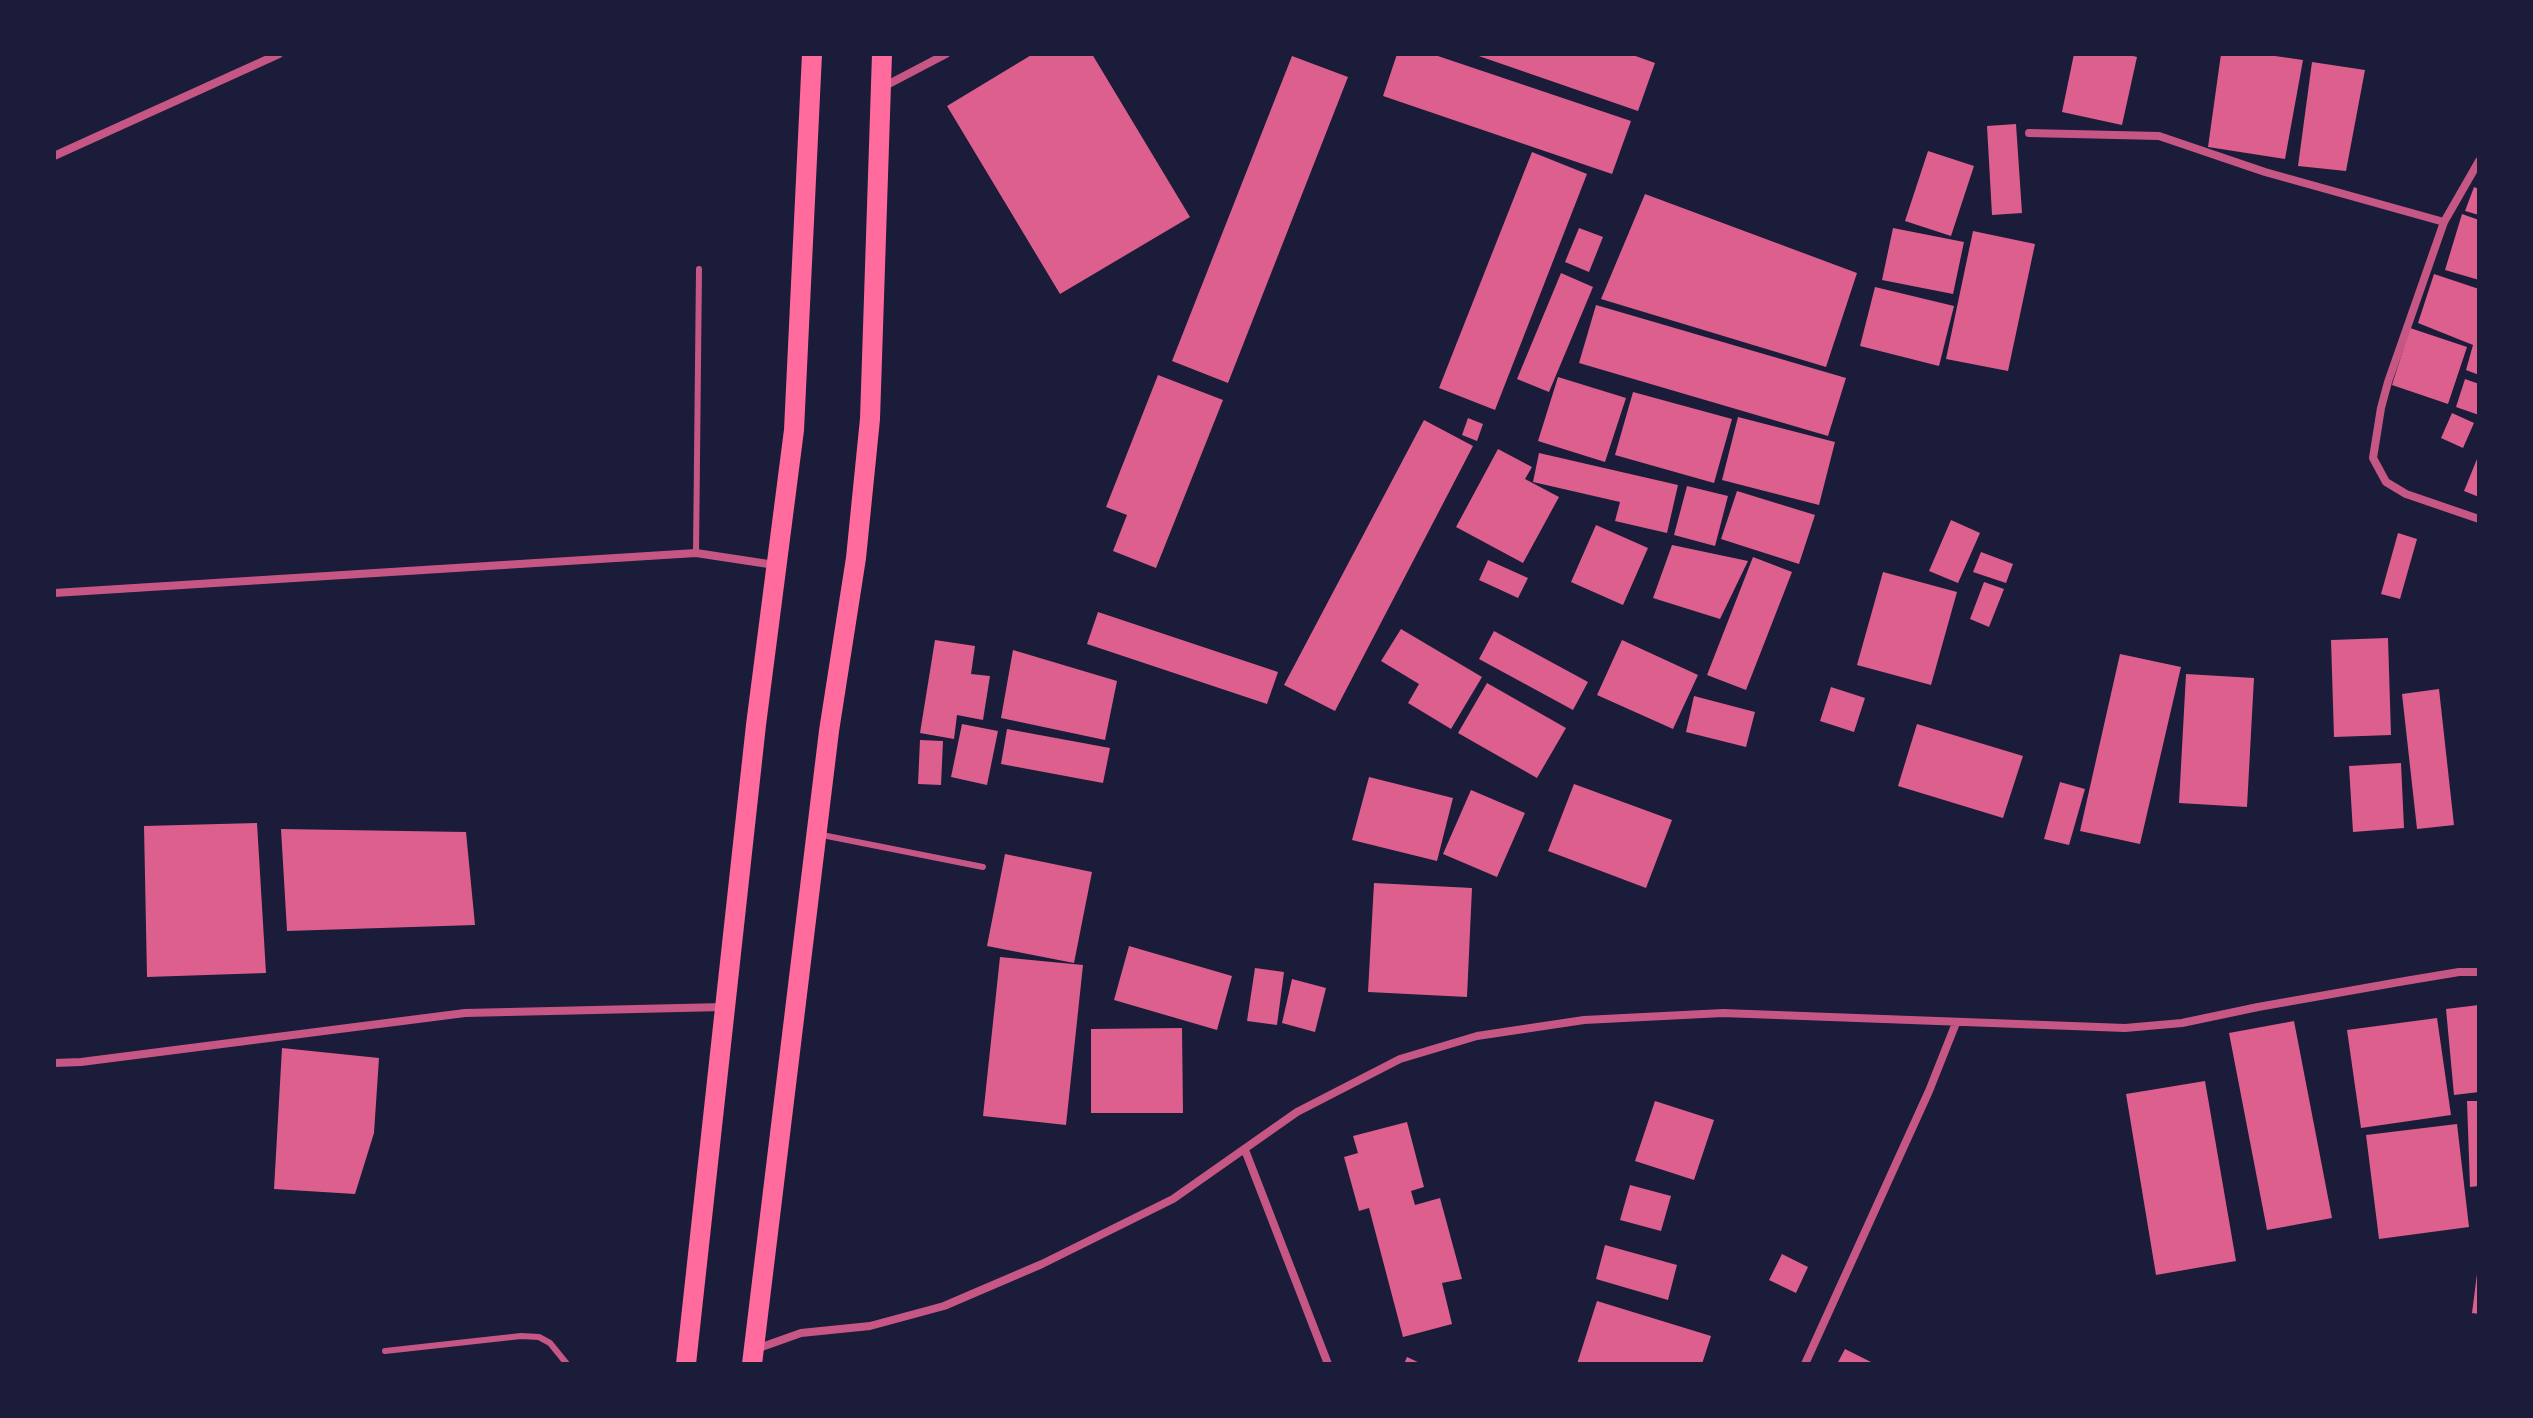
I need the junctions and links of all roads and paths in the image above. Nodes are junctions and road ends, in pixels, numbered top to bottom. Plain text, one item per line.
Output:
1 (279, 54) edge
2 (812, 54) edge
3 (882, 54) edge
4 (946, 54) edge
5 (880, 88) junction
6 (2029, 133) dead end
7 (54, 156) edge
8 (2479, 161) edge
9 (2444, 222) junction
10 (699, 269) dead end
11 (2479, 519) edge
12 (696, 553) junction
13 (776, 565) junction
14 (54, 593) edge
15 (816, 834) junction
16 (983, 867) dead end
17 (2479, 972) edge
18 (724, 1007) junction
19 (1956, 1023) junction
20 (54, 1063) edge
21 (1245, 1150) junction
22 (385, 1351) dead end
23 (753, 1357) edge
24 (567, 1364) edge
25 (686, 1364) edge
26 (1328, 1364) edge
27 (1805, 1364) edge

1 - 7 street
2 - 13 main road
3 - 5 main road
4 - 5 street
5 - 15 main road
6 - 9 street
8 - 9 street
9 - 11 street
10 - 12 lane
12 - 13 street
12 - 14 street
13 - 18 main road
15 - 16 lane
15 - 23 main road
17 - 19 street
18 - 20 street
18 - 25 main road
19 - 21 street
19 - 27 street
21 - 23 street
21 - 26 street
22 - 24 lane

